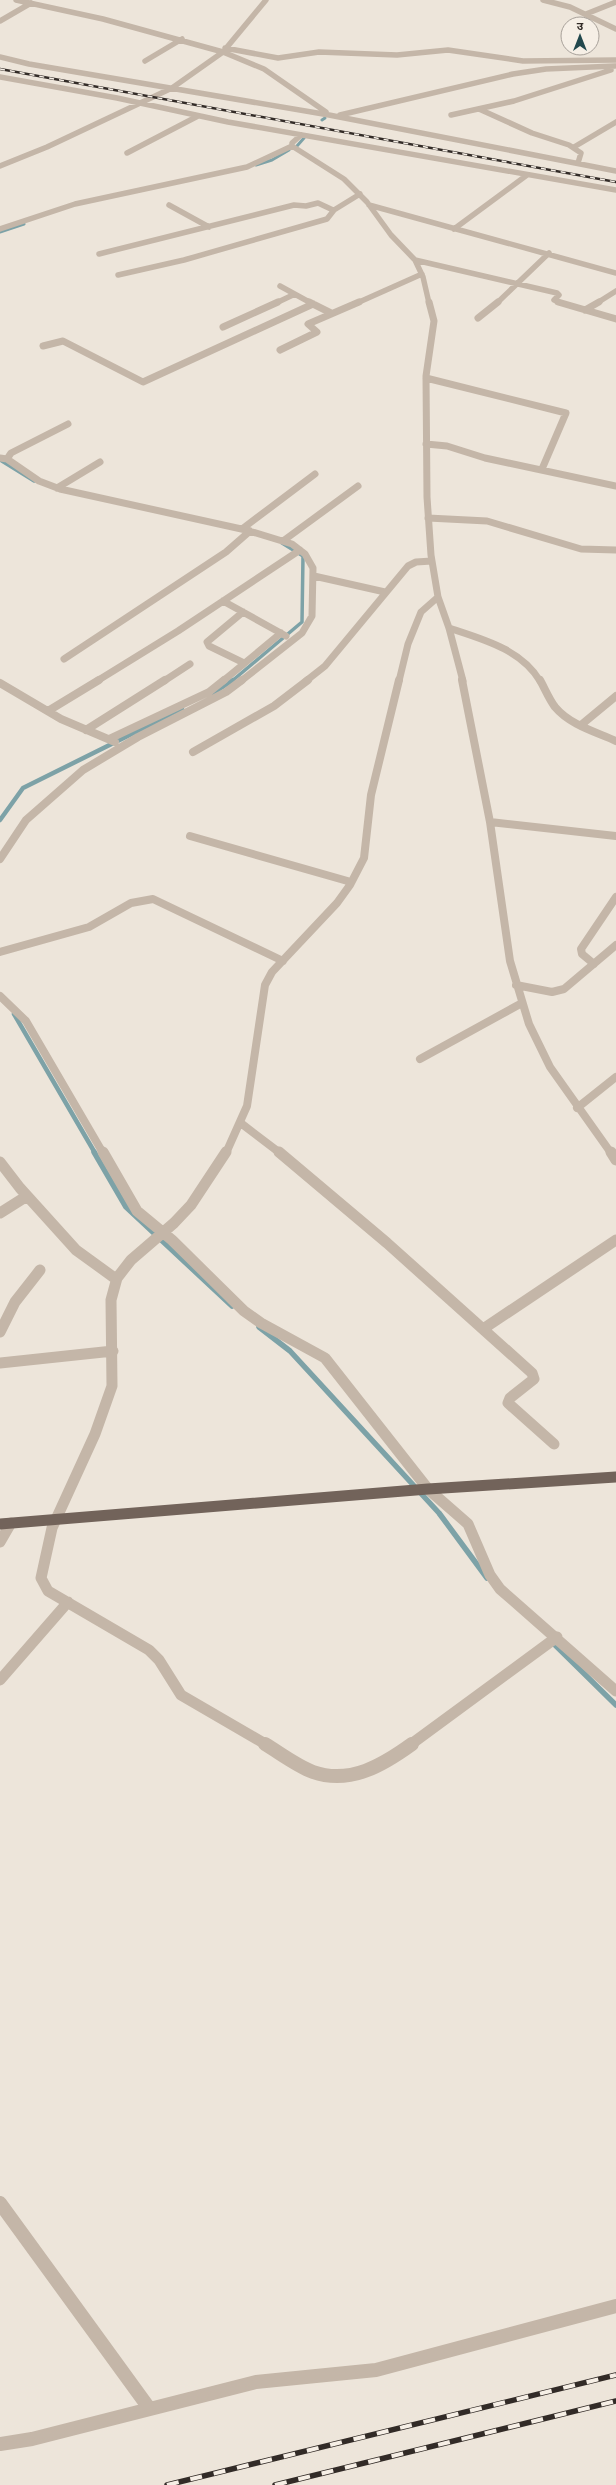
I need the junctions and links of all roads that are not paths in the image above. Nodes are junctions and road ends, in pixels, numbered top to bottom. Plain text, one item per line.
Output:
1 (16, 0) edge
2 (266, 0) edge
3 (543, 0) edge
4 (616, 2) edge
5 (30, 3) junction
6 (586, 14) junction
7 (0, 21) edge
8 (616, 29) edge
9 (182, 39) junction
10 (224, 50) junction
11 (0, 57) edge
12 (616, 60) edge
13 (145, 61) dead end
14 (616, 66) edge
15 (608, 67) junction
16 (0, 77) edge
17 (172, 88) junction
18 (141, 104) junction
19 (479, 109) junction
20 (329, 115) junction
21 (451, 115) dead end
22 (198, 116) junction
23 (336, 116) junction
24 (616, 122) edge
25 (301, 136) junction
26 (292, 146) junction
27 (574, 147) junction
28 (127, 153) dead end
29 (578, 163) junction
30 (0, 166) edge
31 (616, 171) edge
32 (527, 175) junction
33 (616, 190) edge
34 (360, 194) junction
35 (369, 204) junction
36 (169, 205) dead end
37 (333, 210) junction
38 (209, 227) junction
39 (454, 228) junction
40 (0, 229) edge
41 (549, 253) junction
42 (99, 254) dead end
43 (415, 260) junction
44 (616, 273) edge
45 (422, 274) junction
46 (118, 275) dead end
47 (517, 284) junction
48 (280, 286) dead end
49 (616, 291) edge
50 (295, 294) junction
51 (313, 304) junction
52 (585, 310) junction
53 (331, 313) junction
54 (478, 318) dead end
55 (616, 319) edge
56 (223, 327) dead end
57 (43, 346) dead end
58 (280, 350) dead end
59 (426, 378) junction
60 (68, 424) dead end
61 (426, 444) junction
62 (4, 458) edge
63 (100, 462) dead end
64 (542, 469) junction
65 (315, 474) dead end
66 (358, 486) dead end
67 (616, 486) edge
68 (57, 488) junction
69 (428, 518) junction
70 (246, 532) junction
71 (283, 541) junction
72 (616, 550) edge
73 (298, 551) junction
74 (432, 561) junction
75 (314, 576) junction
76 (385, 592) junction
77 (438, 597) junction
78 (223, 601) junction
79 (243, 612) junction
80 (449, 628) junction
81 (281, 634) junction
82 (291, 639) junction
83 (64, 659) dead end
84 (190, 664) dead end
85 (244, 664) junction
86 (0, 683) edge
87 (616, 696) edge
88 (48, 711) junction
89 (581, 725) junction
90 (86, 730) junction
91 (616, 741) edge
92 (116, 743) junction
93 (193, 752) dead end
94 (490, 822) junction
95 (190, 836) dead end
96 (616, 836) edge
97 (0, 859) edge
98 (351, 882) junction
99 (616, 897) edge
100 (616, 945) edge
101 (0, 952) edge
102 (283, 961) junction
103 (594, 964) junction
104 (516, 985) junction
105 (0, 996) edge
106 (522, 1003) junction
107 (420, 1058) dead end
108 (616, 1077) edge
109 (577, 1108) junction
110 (242, 1124) junction
111 (616, 1160) edge
112 (0, 1162) edge
113 (27, 1196) junction
114 (0, 1213) edge
115 (162, 1233) junction
116 (616, 1240) edge
117 (40, 1270) dead end
118 (116, 1279) junction
119 (483, 1329) junction
120 (0, 1332) edge
121 (113, 1351) junction
122 (0, 1363) edge
123 (554, 1444) dead end
124 (616, 1477) edge
125 (425, 1489) junction
126 (54, 1520) junction
127 (6, 1524) edge
128 (0, 1542) edge
129 (68, 1602) junction
130 (552, 1642) junction
131 (0, 1680) edge
132 (616, 1691) edge
133 (0, 2203) edge
134 (616, 2306) edge
135 (149, 2408) junction
136 (0, 2444) edge

1 - 5 street
2 - 10 street
3 - 6 street
4 - 6 street
5 - 7 street
5 - 9 street
6 - 8 street
9 - 10 street
9 - 13 street
10 - 12 street
10 - 17 street
10 - 20 street
11 - 17 street
14 - 15 street
15 - 19 street
15 - 23 street
16 - 18 street
17 - 18 street
17 - 20 street
18 - 22 street
18 - 30 street
19 - 21 street
19 - 27 street
20 - 23 street
22 - 25 street
22 - 28 street
23 - 29 street
24 - 27 street
25 - 26 street
25 - 32 street
26 - 34 street
26 - 40 street
27 - 29 street
29 - 31 street
32 - 33 street
32 - 39 street
34 - 35 street
34 - 37 street
35 - 39 street
35 - 43 street
36 - 38 street
37 - 38 street
37 - 46 street
38 - 42 street
39 - 41 street
41 - 44 street
41 - 47 street
43 - 45 street
43 - 47 street
45 - 53 street
45 - 59 street
47 - 52 street
47 - 54 street
48 - 50 street
49 - 52 street
50 - 51 street
50 - 56 street
51 - 53 street
51 - 57 street
52 - 55 street
53 - 58 street
59 - 61 street
59 - 64 street
60 - 62 street
61 - 64 street
61 - 69 street
62 - 68 street
63 - 68 street
64 - 67 street
65 - 70 street
66 - 71 street
68 - 70 street
69 - 72 street
69 - 74 street
70 - 71 street
70 - 83 street
71 - 73 street
73 - 75 street
73 - 78 street
74 - 76 street
74 - 77 street
75 - 76 street
75 - 82 street
76 - 93 street
77 - 80 street
77 - 98 street
78 - 79 street
78 - 88 street
79 - 81 street
79 - 85 street
80 - 89 street
80 - 94 street
81 - 82 street
81 - 85 street
82 - 92 street
84 - 90 street
85 - 92 street
86 - 88 street
87 - 89 street
88 - 90 street
89 - 91 street
90 - 92 street
92 - 97 street
94 - 96 street
94 - 104 street
95 - 98 street
98 - 102 street
99 - 103 street
100 - 103 street
101 - 102 street
102 - 110 street
103 - 104 street
104 - 106 street
105 - 115 street
106 - 107 street
106 - 109 street
108 - 109 street
109 - 111 street
110 - 115 street
110 - 119 street
112 - 113 street
113 - 114 street
113 - 118 street
115 - 118 street
115 - 125 street
116 - 119 street
117 - 120 street
118 - 121 street
119 - 123 street
121 - 122 street
121 - 126 street
124 - 125 main road
125 - 126 main road
125 - 130 street
126 - 127 main road
126 - 129 street
127 - 128 street
129 - 130 street
129 - 131 street
130 - 132 street
133 - 135 street
134 - 135 street
135 - 136 street

